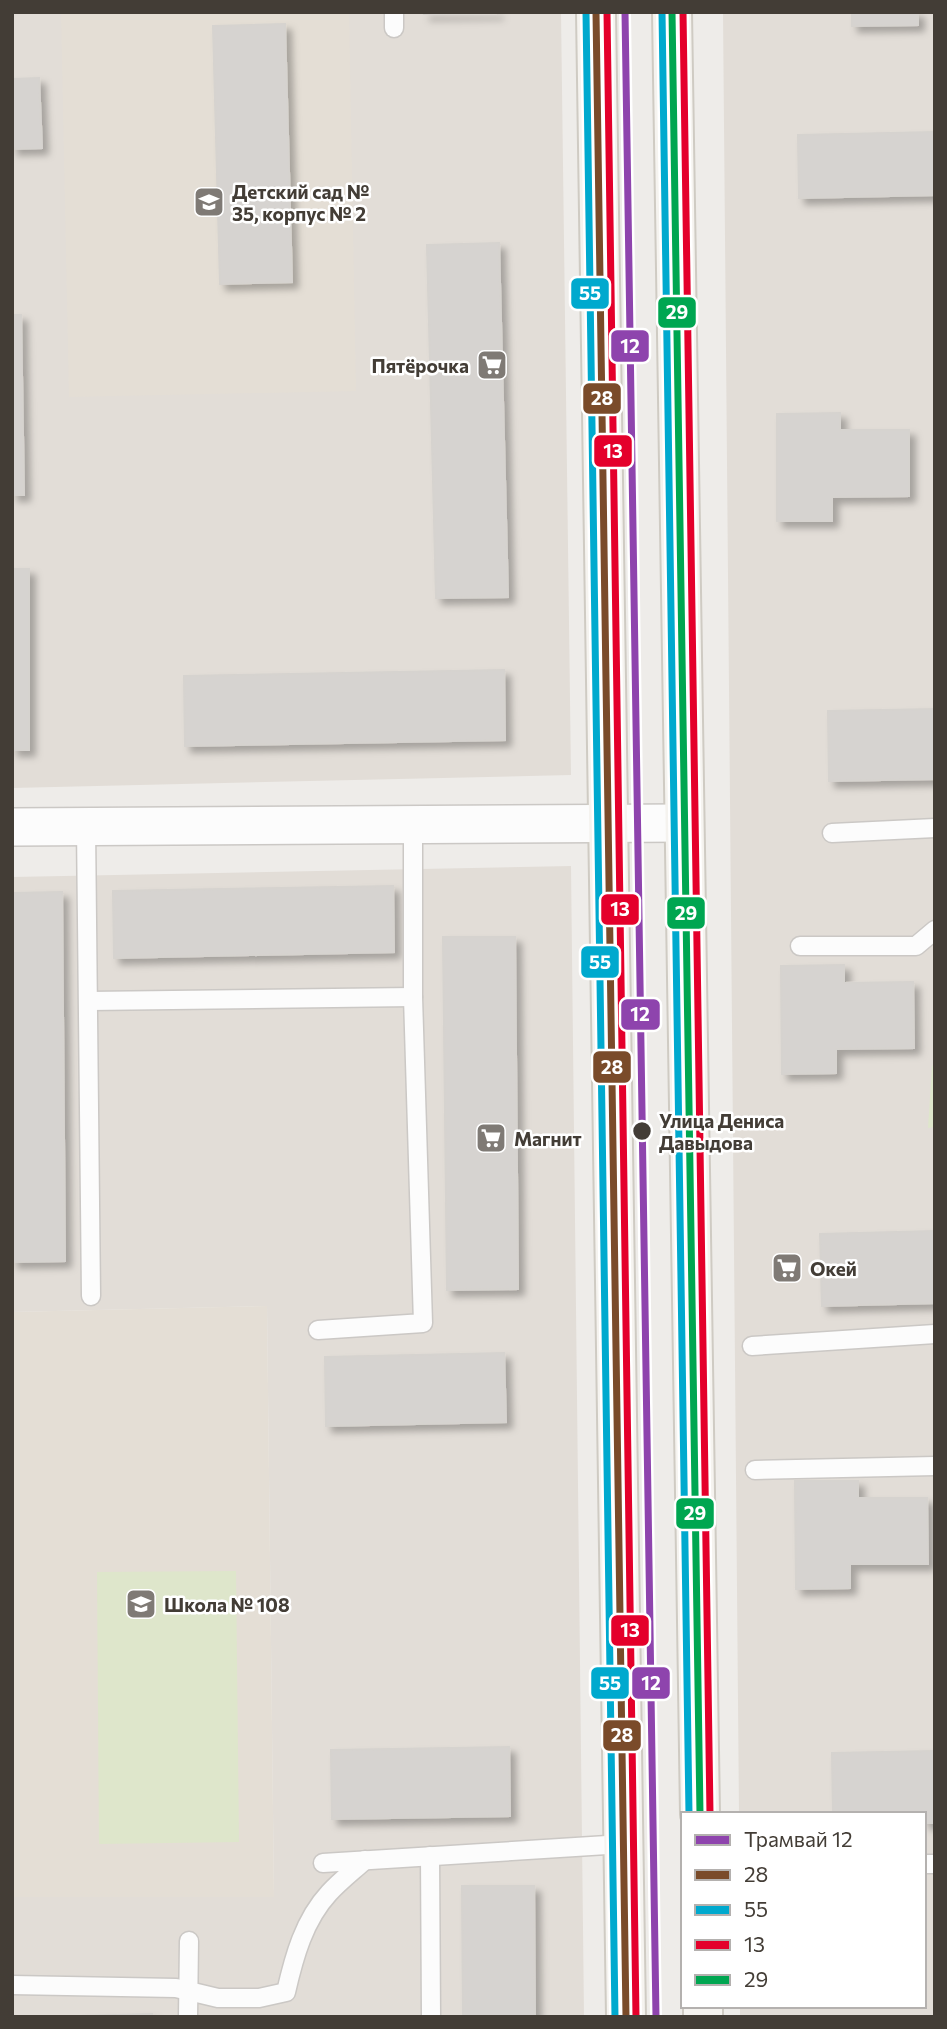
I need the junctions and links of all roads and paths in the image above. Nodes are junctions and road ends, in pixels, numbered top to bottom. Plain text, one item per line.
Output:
1 (596, 12) edge
2 (672, 12) edge
3 (684, 823) junction
4 (608, 824) junction
5 (413, 825) junction
6 (12, 827) edge
7 (86, 827) junction
8 (935, 828) edge
9 (832, 834) dead end
10 (935, 930) edge
11 (800, 946) dead end
12 (413, 997) junction
13 (89, 1001) junction
14 (91, 1296) dead end
15 (318, 1330) dead end
16 (935, 1334) edge
17 (752, 1346) dead end
18 (935, 1466) edge
19 (755, 1470) dead end
20 (700, 1812) edge
21 (624, 1844) junction
22 (430, 1856) junction
23 (365, 1860) junction
24 (323, 1863) dead end
25 (189, 1941) dead end
26 (12, 1985) edge
27 (188, 1990) junction
28 (188, 2017) edge
29 (431, 2017) edge
30 (626, 2017) edge

1 - 4 main road
2 - 3 main road
3 - 4 street
3 - 20 main road
4 - 5 street
4 - 21 main road
5 - 7 street
5 - 12 lane
6 - 7 street
7 - 13 lane
8 - 9 lane
10 - 11 lane
12 - 13 lane
12 - 15 lane
13 - 14 lane
16 - 17 lane
18 - 19 lane
21 - 22 lane
21 - 30 main road
22 - 23 lane
22 - 29 lane
23 - 24 lane
23 - 27 lane
25 - 27 lane
26 - 27 lane
27 - 28 lane

